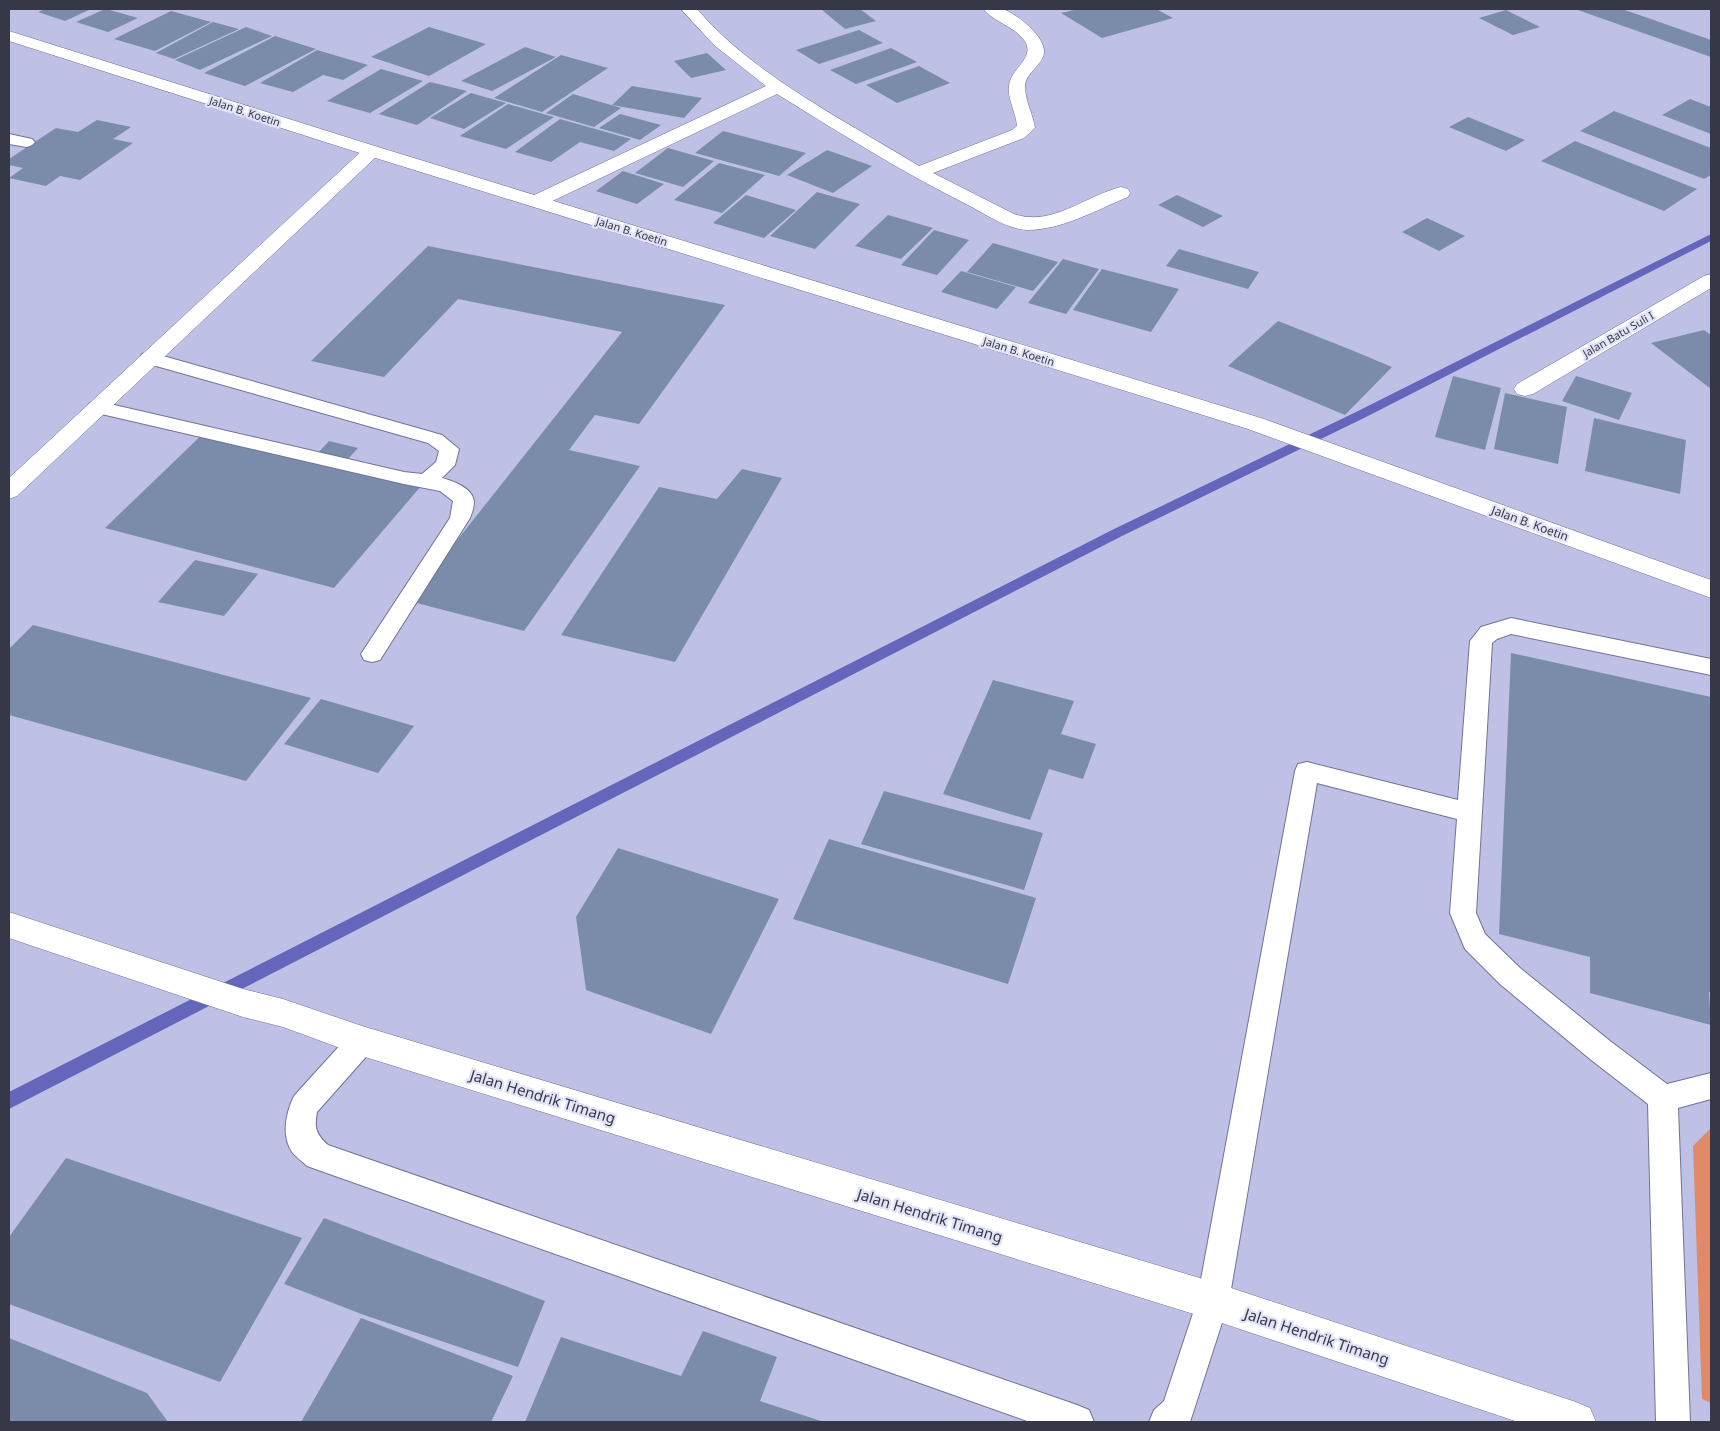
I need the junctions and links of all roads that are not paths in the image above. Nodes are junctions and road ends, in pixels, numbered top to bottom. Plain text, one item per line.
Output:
1 (688, 9) edge
2 (992, 9) edge
3 (9, 36) edge
4 (778, 87) junction
5 (9, 139) edge
6 (26, 142) dead end
7 (372, 151) junction
8 (918, 173) junction
9 (1121, 193) dead end
10 (536, 201) junction
11 (1711, 280) edge
12 (149, 358) junction
13 (1525, 389) dead end
14 (97, 407) junction
15 (426, 480) junction
16 (9, 491) edge
17 (1711, 589) edge
18 (372, 654) dead end
19 (1711, 667) edge
20 (1470, 813) junction
21 (9, 925) edge
22 (362, 1041) junction
23 (1711, 1086) edge
24 (1663, 1098) junction
25 (1214, 1301) junction
26 (1077, 1422) edge
27 (1166, 1422) edge
28 (1576, 1422) edge
29 (1673, 1422) edge

1 - 4 street
2 - 8 street
3 - 7 street, Jalan B. Koetin
4 - 8 street
4 - 10 street
5 - 6 lane
7 - 10 street, Jalan B. Koetin
7 - 12 street
8 - 9 street
10 - 17 street, Jalan B. Koetin
11 - 13 street, Jalan Batu Suli I
12 - 14 street
12 - 15 lane
14 - 15 lane
14 - 16 street
15 - 18 lane
19 - 20 lane
20 - 24 lane
20 - 25 lane
21 - 22 street, Jalan Hendrik Timang
22 - 25 street, Jalan Hendrik Timang
22 - 26 lane
23 - 24 lane
24 - 29 lane
25 - 27 lane
25 - 28 street, Jalan Hendrik Timang

